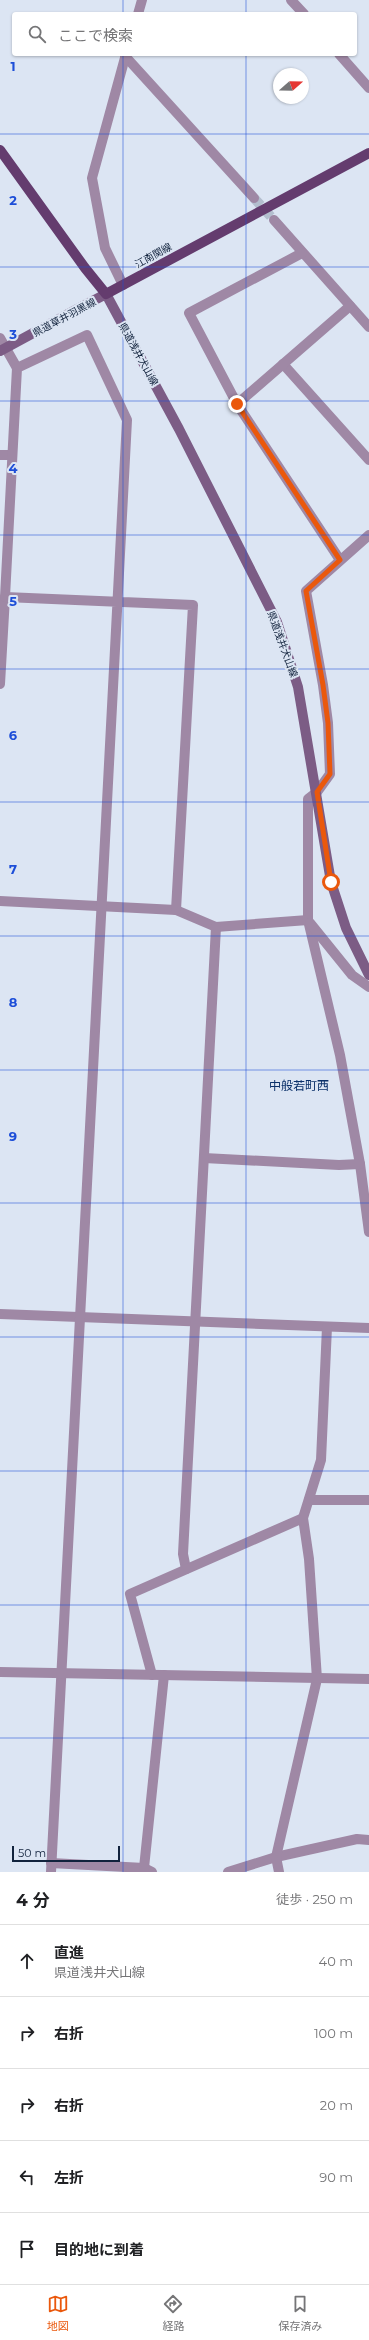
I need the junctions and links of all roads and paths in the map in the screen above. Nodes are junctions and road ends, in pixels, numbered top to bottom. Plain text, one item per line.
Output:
1 (142, 0) edge
2 (291, 0) edge
3 (139, 12) edge
4 (302, 12) edge
5 (126, 56) edge
6 (127, 56) edge
7 (341, 56) edge
8 (369, 88) edge
9 (0, 150) edge
10 (369, 153) edge
11 (0, 158) edge
12 (11, 166) junction
13 (254, 198) tunnel mouth
14 (274, 220) tunnel mouth
15 (302, 253) junction
16 (123, 285) junction
17 (106, 294) junction
18 (350, 306) junction
19 (369, 327) edge
20 (0, 338) edge
21 (0, 352) edge
22 (283, 364) junction
23 (17, 368) junction
24 (237, 404) junction
25 (0, 455) edge
26 (11, 455) junction
27 (369, 460) edge
28 (369, 535) edge
29 (340, 560) junction
30 (4, 597) junction
31 (118, 601) junction
32 (0, 684) edge
33 (317, 792) junction
34 (0, 901) edge
35 (102, 906) junction
36 (176, 910) junction
37 (308, 920) junction
38 (216, 927) junction
39 (369, 975) edge
40 (369, 987) edge
41 (204, 1158) junction
42 (360, 1164) junction
43 (369, 1232) edge
44 (0, 1314) edge
45 (80, 1318) junction
46 (194, 1323) junction
47 (327, 1326) junction
48 (369, 1328) edge
49 (309, 1500) junction
50 (369, 1500) edge
51 (303, 1518) junction
52 (186, 1569) junction
53 (0, 1672) edge
54 (61, 1673) junction
55 (152, 1675) junction
56 (164, 1676) junction
57 (316, 1679) junction
58 (369, 1679) edge
59 (369, 1840) edge
60 (276, 1857) junction
61 (51, 1867) edge
62 (148, 1870) edge
63 (228, 1872) edge
64 (279, 1872) edge

1 - 3 street
2 - 4 street
5 - 16 street
6 - 13 street
7 - 8 street
9 - 12 main road
10 - 16 main road, 江南関線
11 - 12 street
12 - 17 main road
14 - 15 street
15 - 18 street
15 - 24 street
16 - 17 main road, 江南関線
17 - 21 main road, 県道草井羽黒線, bridge
17 - 33 main road, 県道浅井犬山線
18 - 19 street
18 - 22 street
20 - 23 street
22 - 24 street
22 - 27 street
23 - 26 street
23 - 31 street
24 - 29 street
25 - 26 street
26 - 30 street
28 - 29 street
29 - 33 street
30 - 31 street
30 - 32 street
31 - 35 street
31 - 36 street
33 - 37 street
33 - 39 main road, 県道浅井犬山線
34 - 35 street
35 - 36 street
35 - 45 street
36 - 38 street
37 - 38 street
37 - 40 street
37 - 42 street
38 - 41 street
41 - 42 street
41 - 46 street
42 - 43 street
44 - 45 street
45 - 46 street
45 - 54 street
46 - 47 street
46 - 52 street
47 - 48 street
47 - 49 street
49 - 50 street
49 - 51 street
51 - 52 street
51 - 57 street
52 - 55 street
53 - 54 street
54 - 55 street
54 - 61 street
55 - 56 street
56 - 57 street
56 - 62 street
57 - 58 street
57 - 60 street
59 - 60 street
60 - 63 street
60 - 64 street
61 - 62 street

